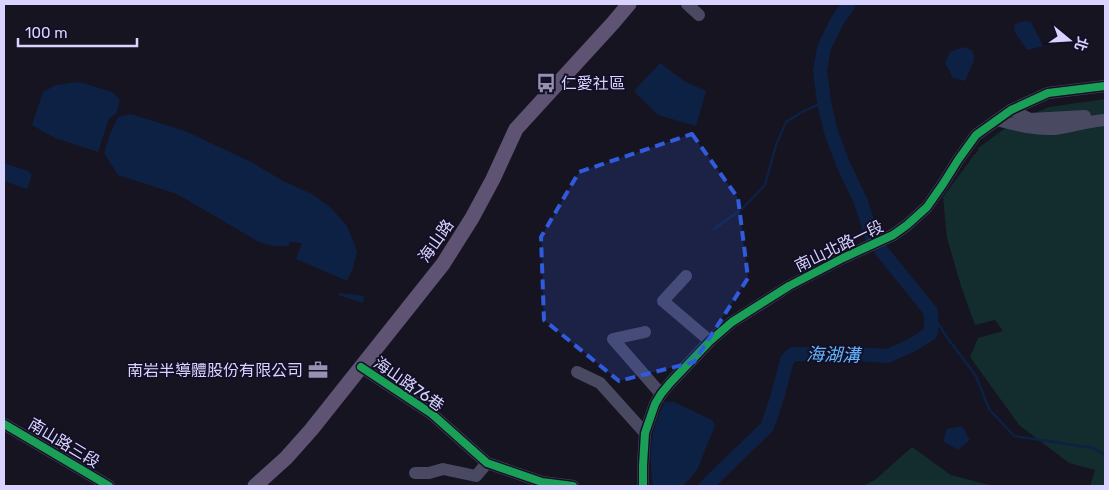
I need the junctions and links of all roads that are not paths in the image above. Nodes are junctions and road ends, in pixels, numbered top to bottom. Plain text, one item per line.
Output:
1 (629, 4) edge
2 (687, 4) edge
3 (699, 15) dead end
4 (1105, 86) edge
5 (1011, 110) junction
6 (1105, 113) edge
7 (997, 120) junction
8 (1105, 120) edge
9 (686, 276) dead end
10 (645, 332) dead end
11 (710, 341) junction
12 (361, 367) junction
13 (577, 372) dead end
14 (661, 394) junction
15 (4, 424) edge
16 (645, 433) junction
17 (487, 463) junction
18 (415, 473) dead end
19 (109, 486) edge
20 (255, 486) edge
21 (573, 486) edge
22 (643, 486) edge

1 - 12 main road, 海山路
2 - 3 street
4 - 5 street, 南山北路一段
5 - 6 street
5 - 7 street, 南山北路一段
7 - 8 street
7 - 11 street, 南山北路一段
9 - 11 street
10 - 14 street
11 - 14 street, 南山北路一段
12 - 17 street, 海山路76巷
12 - 20 main road, 海山路
13 - 16 street
14 - 16 street, 南山北路一段
15 - 19 street, 南山路三段
16 - 22 street, 南山北路一段
17 - 18 street
17 - 21 street, 海山路76巷

